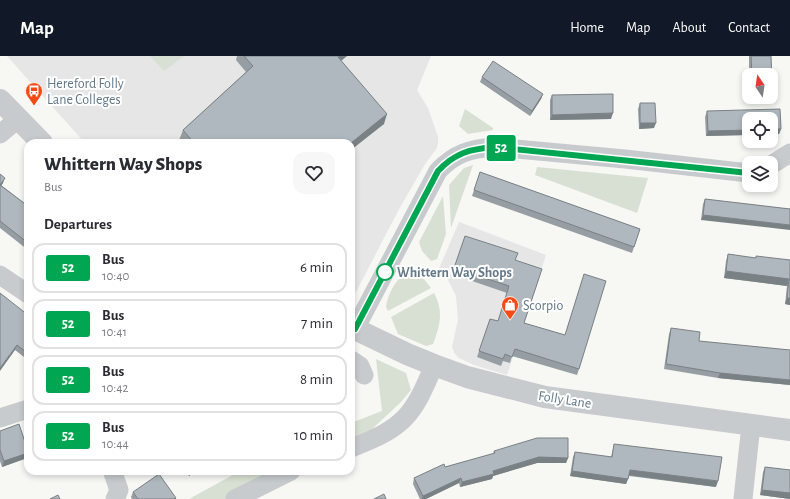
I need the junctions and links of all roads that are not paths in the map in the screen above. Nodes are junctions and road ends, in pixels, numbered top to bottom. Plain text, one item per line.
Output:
1 (0, 100) edge
2 (18, 119) junction
3 (0, 134) edge
4 (38, 139) edge
5 (790, 153) edge
6 (778, 161) edge
7 (742, 172) edge
8 (0, 275) edge
9 (24, 291) edge
10 (355, 324) edge
11 (355, 329) edge
12 (355, 363) edge
13 (434, 365) junction
14 (364, 375) dead end
15 (24, 410) edge
16 (0, 418) edge
17 (751, 425) junction
18 (790, 430) edge
19 (355, 446) edge
20 (114, 475) edge
21 (283, 475) edge
22 (115, 499) edge
23 (235, 499) edge
24 (743, 499) edge

1 - 2 street
2 - 3 street
2 - 4 street
5 - 6 street
7 - 10 street
8 - 9 street
11 - 13 street, Folly Lane
12 - 14 street
13 - 17 street, Folly Lane
13 - 19 street
15 - 16 street
17 - 18 street, Folly Lane
17 - 24 street
20 - 22 street
21 - 23 street

